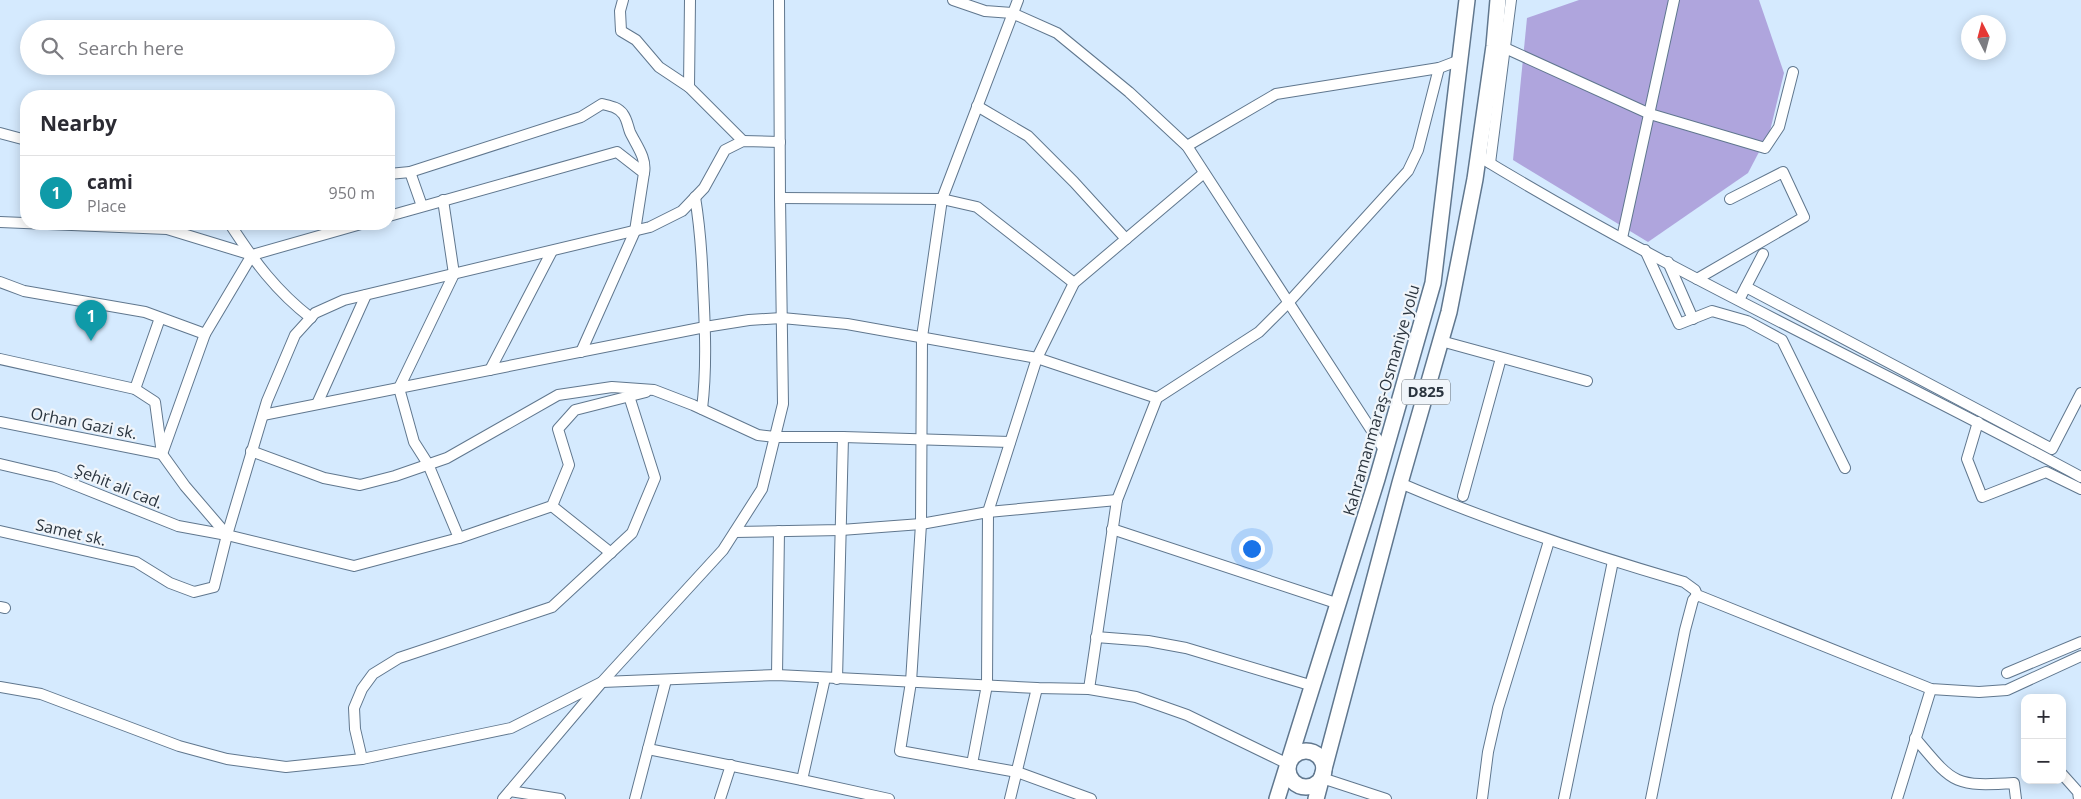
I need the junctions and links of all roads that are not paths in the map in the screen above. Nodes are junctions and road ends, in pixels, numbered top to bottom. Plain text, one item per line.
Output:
1 (623, 0) edge
2 (690, 0) edge
3 (779, 0) edge
4 (953, 0) edge
5 (1018, 0) edge
6 (1467, 0) edge
7 (1498, 0) edge
8 (1511, 0) edge
9 (1674, 0) edge
10 (1012, 12) junction
11 (1504, 48) junction
12 (1460, 60) junction
13 (1439, 68) junction
14 (1794, 72) dead end
15 (689, 87) junction
16 (977, 106) junction
17 (1650, 114) junction
18 (1, 136) edge
19 (20, 139) edge
20 (743, 141) junction
21 (780, 142) junction
22 (1187, 146) junction
23 (1484, 160) junction
24 (410, 172) junction
25 (395, 173) edge
26 (644, 173) junction
27 (1204, 173) junction
28 (695, 197) junction
29 (780, 198) junction
30 (942, 199) junction
31 (1730, 199) dead end
32 (443, 200) junction
33 (422, 206) junction
34 (395, 214) edge
35 (0, 222) edge
36 (20, 223) edge
37 (170, 230) edge
38 (234, 230) edge
39 (340, 230) edge
40 (635, 231) junction
41 (1622, 238) junction
42 (1126, 239) junction
43 (1645, 250) junction
44 (552, 251) junction
45 (1763, 254) dead end
46 (252, 255) junction
47 (1668, 262) junction
48 (454, 274) junction
49 (1697, 280) junction
50 (0, 282) edge
51 (1074, 283) junction
52 (1746, 287) junction
53 (366, 295) junction
54 (1739, 300) junction
55 (1288, 303) junction
56 (160, 318) junction
57 (311, 318) junction
58 (782, 318) junction
59 (1693, 319) junction
60 (705, 327) junction
61 (205, 334) junction
62 (922, 337) junction
63 (1441, 341) junction
64 (581, 352) junction
65 (1037, 358) junction
66 (1501, 358) junction
67 (0, 359) edge
68 (490, 370) junction
69 (1587, 381) dead end
70 (399, 388) junction
71 (135, 389) junction
72 (654, 390) junction
73 (2081, 393) edge
74 (629, 396) junction
75 (1157, 398) junction
76 (316, 404) junction
77 (702, 409) junction
78 (262, 415) junction
79 (0, 422) edge
80 (1978, 422) junction
81 (775, 437) junction
82 (843, 437) junction
83 (922, 439) junction
84 (1010, 442) junction
85 (251, 451) junction
86 (1384, 451) junction
87 (162, 454) junction
88 (0, 464) edge
89 (428, 464) junction
90 (1845, 468) dead end
91 (2081, 477) edge
92 (1400, 483) junction
93 (2081, 489) edge
94 (1463, 496) dead end
95 (1117, 500) junction
96 (552, 506) junction
97 (988, 512) junction
98 (921, 524) junction
99 (1112, 529) junction
100 (841, 530) junction
101 (0, 531) edge
102 (779, 531) junction
103 (734, 532) junction
104 (227, 535) junction
105 (459, 538) junction
106 (1549, 540) junction
107 (612, 553) junction
108 (1613, 561) junction
109 (1697, 595) junction
110 (1339, 604) junction
111 (1096, 637) junction
112 (2081, 642) edge
113 (2081, 656) edge
114 (2007, 673) dead end
115 (777, 675) junction
116 (825, 678) junction
117 (837, 679) junction
118 (666, 680) junction
119 (602, 682) junction
120 (911, 682) junction
121 (987, 685) junction
122 (1313, 686) junction
123 (0, 687) edge
124 (1037, 688) junction
125 (1089, 689) junction
126 (1931, 689) junction
127 (1915, 738) junction
128 (648, 749) junction
129 (362, 759) junction
130 (1289, 761) junction
131 (972, 764) junction
132 (731, 765) junction
133 (1017, 772) junction
134 (1323, 775) junction
135 (2066, 778) edge
136 (802, 780) junction
137 (506, 795) edge
138 (846, 795) edge
139 (560, 799) edge
140 (635, 799) edge
141 (720, 799) edge
142 (889, 799) edge
143 (1010, 799) edge
144 (1090, 799) edge
145 (1277, 799) edge
146 (1316, 799) edge
147 (1386, 799) edge
148 (1482, 799) edge
149 (1564, 799) edge
150 (1652, 799) edge
151 (1897, 799) edge
152 (2016, 799) edge
153 (2080, 799) edge

1 - 15 street
2 - 15 street
3 - 21 street
4 - 10 street
5 - 10 street
6 - 12 highway, Kahramanmaraş-Osmaniye yolu / D825
7 - 23 highway, D825
8 - 11 street
9 - 17 street
10 - 16 street
10 - 22 street
11 - 17 street
11 - 23 street
12 - 13 street
12 - 86 highway, Kahramanmaraş-Osmaniye yolu / D825
13 - 22 street
13 - 55 street
14 - 17 street
15 - 20 street
16 - 30 street
16 - 42 street
17 - 41 street
18 - 19 street
20 - 21 street
20 - 28 street
21 - 29 street
22 - 27 street
23 - 41 street
23 - 63 highway, D825
24 - 25 street
24 - 26 street
24 - 33 street
26 - 32 street
26 - 40 street
27 - 42 street
27 - 55 street
28 - 40 street
28 - 60 street
29 - 30 street
29 - 58 street
30 - 51 street
30 - 62 street
31 - 49 street
32 - 33 street
32 - 48 street
33 - 34 street
35 - 36 street
37 - 46 street
38 - 46 street
39 - 46 street
40 - 44 street
40 - 64 street
41 - 43 street
42 - 51 street
43 - 47 street
43 - 59 street
44 - 48 street
44 - 68 street
45 - 52 street
46 - 57 street
46 - 61 street
47 - 49 street
47 - 59 street
48 - 53 street
48 - 70 street
49 - 54 street
50 - 56 street
51 - 65 street
52 - 54 street
52 - 73 street
53 - 57 street
53 - 76 street
54 - 80 street
55 - 75 street
55 - 86 street
56 - 61 street
56 - 71 street
57 - 78 street
58 - 60 street
58 - 62 street
58 - 81 street
59 - 90 street
60 - 64 street
60 - 77 street
61 - 87 street
62 - 65 street
62 - 83 street
63 - 66 street
63 - 92 highway, D825
64 - 68 street
65 - 75 street
65 - 84 street
66 - 69 street
66 - 94 street
67 - 71 street
68 - 70 street
70 - 76 street
70 - 89 street
71 - 87 street
72 - 74 street
72 - 77 street
72 - 89 street
74 - 96 street
74 - 107 street
75 - 95 street
76 - 78 street
77 - 81 street
78 - 85 street
79 - 87 street, Orhan Gazi sk.
80 - 91 street
80 - 93 street
81 - 82 street
81 - 103 street
82 - 83 street
82 - 100 street
83 - 84 street
83 - 98 street
84 - 97 street
85 - 89 street
85 - 104 street
86 - 110 highway, Kahramanmaraş-Osmaniye yolu / D825
87 - 104 street
88 - 104 street, Şehit ali cad.
89 - 105 street
92 - 106 street
92 - 134 highway, D825
95 - 97 street
95 - 99 street
96 - 105 street, Şehit ali cad.
96 - 107 street
97 - 98 street
97 - 121 street
98 - 100 street
98 - 120 street
99 - 110 street
99 - 111 street
100 - 102 street
100 - 117 street
101 - 104 street, Samet sk.
102 - 103 street
102 - 115 street
103 - 119 street
104 - 105 street, Şehit ali cad.
106 - 108 street
106 - 148 street
107 - 129 street
108 - 109 street
108 - 149 street
109 - 126 street
109 - 150 street
110 - 122 highway, Kahramanmaraş-Osmaniye yolu / D825
111 - 122 street
111 - 125 street
112 - 114 street
113 - 126 street
115 - 116 street
115 - 118 street
116 - 117 street
116 - 136 street
117 - 120 street
118 - 119 street
118 - 128 street
119 - 129 street
119 - 137 street
120 - 121 street
120 - 131 street
121 - 124 street
121 - 131 street
122 - 130 highway, Kahramanmaraş-Osmaniye yolu / D825
123 - 129 street
124 - 125 street
124 - 133 street
125 - 130 street
126 - 127 street
127 - 151 street
127 - 152 street
128 - 132 street
128 - 140 street
130 - 134 highway
130 - 134 highway
130 - 145 highway, Kahramanmaraş-Osmaniye yolu / D825
131 - 133 street
132 - 136 street
132 - 141 street
133 - 143 street
133 - 144 street
134 - 146 highway, D825
134 - 147 street
135 - 153 street
136 - 138 street
137 - 139 street
138 - 142 street

